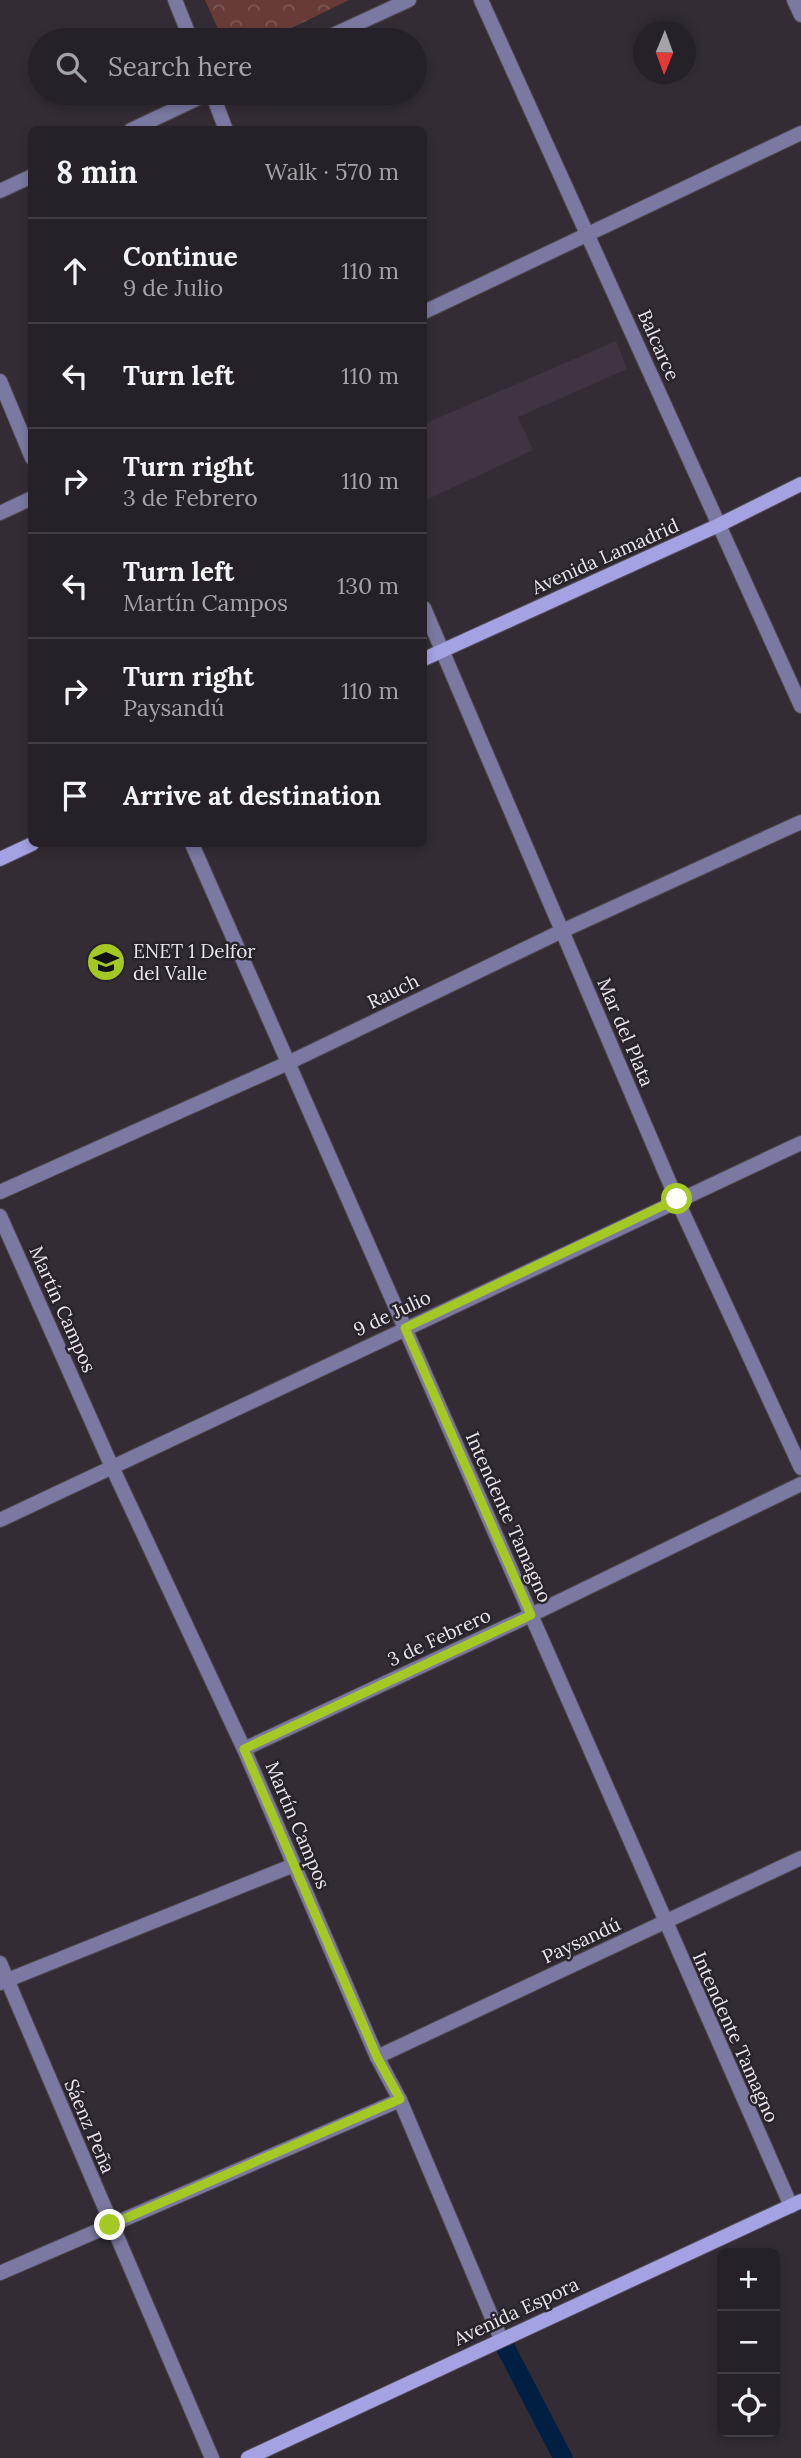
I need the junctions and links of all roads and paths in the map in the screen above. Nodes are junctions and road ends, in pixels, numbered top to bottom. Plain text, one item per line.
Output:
1 (175, 0) edge
2 (409, 0) edge
3 (481, 0) edge
4 (794, 0) edge
5 (801, 15) edge
6 (186, 28) edge
7 (348, 28) edge
8 (184, 105) edge
9 (215, 105) edge
10 (140, 126) edge
11 (224, 126) edge
12 (801, 134) edge
13 (28, 178) edge
14 (0, 191) edge
15 (588, 234) junction
16 (427, 311) edge
17 (0, 381) edge
18 (28, 448) edge
19 (801, 484) edge
20 (28, 500) edge
21 (0, 513) edge
22 (719, 525) junction
23 (427, 615) edge
24 (442, 651) junction
25 (427, 658) edge
26 (801, 706) edge
27 (801, 822) edge
28 (28, 846) edge
29 (193, 847) edge
30 (0, 859) edge
31 (562, 931) junction
32 (288, 1063) junction
33 (801, 1143) edge
34 (0, 1192) edge
35 (677, 1199) junction
36 (0, 1216) edge
37 (405, 1328) junction
38 (112, 1467) junction
39 (801, 1468) edge
40 (801, 1483) edge
41 (0, 1520) edge
42 (531, 1615) junction
43 (244, 1749) junction
44 (801, 1858) edge
45 (294, 1865) junction
46 (664, 1922) junction
47 (0, 1963) edge
48 (4, 1981) edge
49 (377, 2057) junction
50 (400, 2099) junction
51 (796, 2204) edge
52 (110, 2225) junction
53 (0, 2273) edge
54 (501, 2339) junction
55 (212, 2458) edge
56 (248, 2458) edge

1 - 6 street
2 - 7 street
3 - 15 street, Balcarce
4 - 5 street
8 - 10 street
9 - 11 street
12 - 15 street
13 - 14 street
15 - 16 street
15 - 22 street, Balcarce
17 - 18 street
19 - 22 main road, Avenida Lamadrid
20 - 21 street
22 - 24 main road, Avenida Lamadrid
22 - 26 street, Balcarce
23 - 24 street, Mar del Plata
24 - 25 main road, Avenida Lamadrid
24 - 31 street, Mar del Plata
27 - 31 street, Rauch
28 - 30 main road
29 - 32 street, Intendente Tamagno
31 - 32 street, Rauch
31 - 35 street, Mar del Plata
32 - 34 street, Rauch
32 - 37 street, Intendente Tamagno
33 - 35 street, 9 de Julio
35 - 37 street, 9 de Julio
35 - 39 street, Mar del Plata
36 - 38 street, Martín Campos
37 - 38 street, 9 de Julio
37 - 42 street, Intendente Tamagno
38 - 41 street, 9 de Julio
38 - 43 street, Martín Campos
40 - 42 street, 3 de Febrero
42 - 43 street, 3 de Febrero
42 - 46 street, Intendente Tamagno
43 - 45 street, Martín Campos
44 - 46 street, Paysandú
45 - 48 street
45 - 49 street, Martín Campos
46 - 49 street, Paysandú
46 - 51 street, Intendente Tamagno
47 - 48 street, Sáenz Peña
48 - 52 street, Sáenz Peña
49 - 50 street, Martín Campos
50 - 52 street
50 - 54 street, Martín Campos
51 - 54 main road, Avenida Espora
52 - 53 street
52 - 55 street, Sáenz Peña
54 - 56 main road, Avenida Espora

